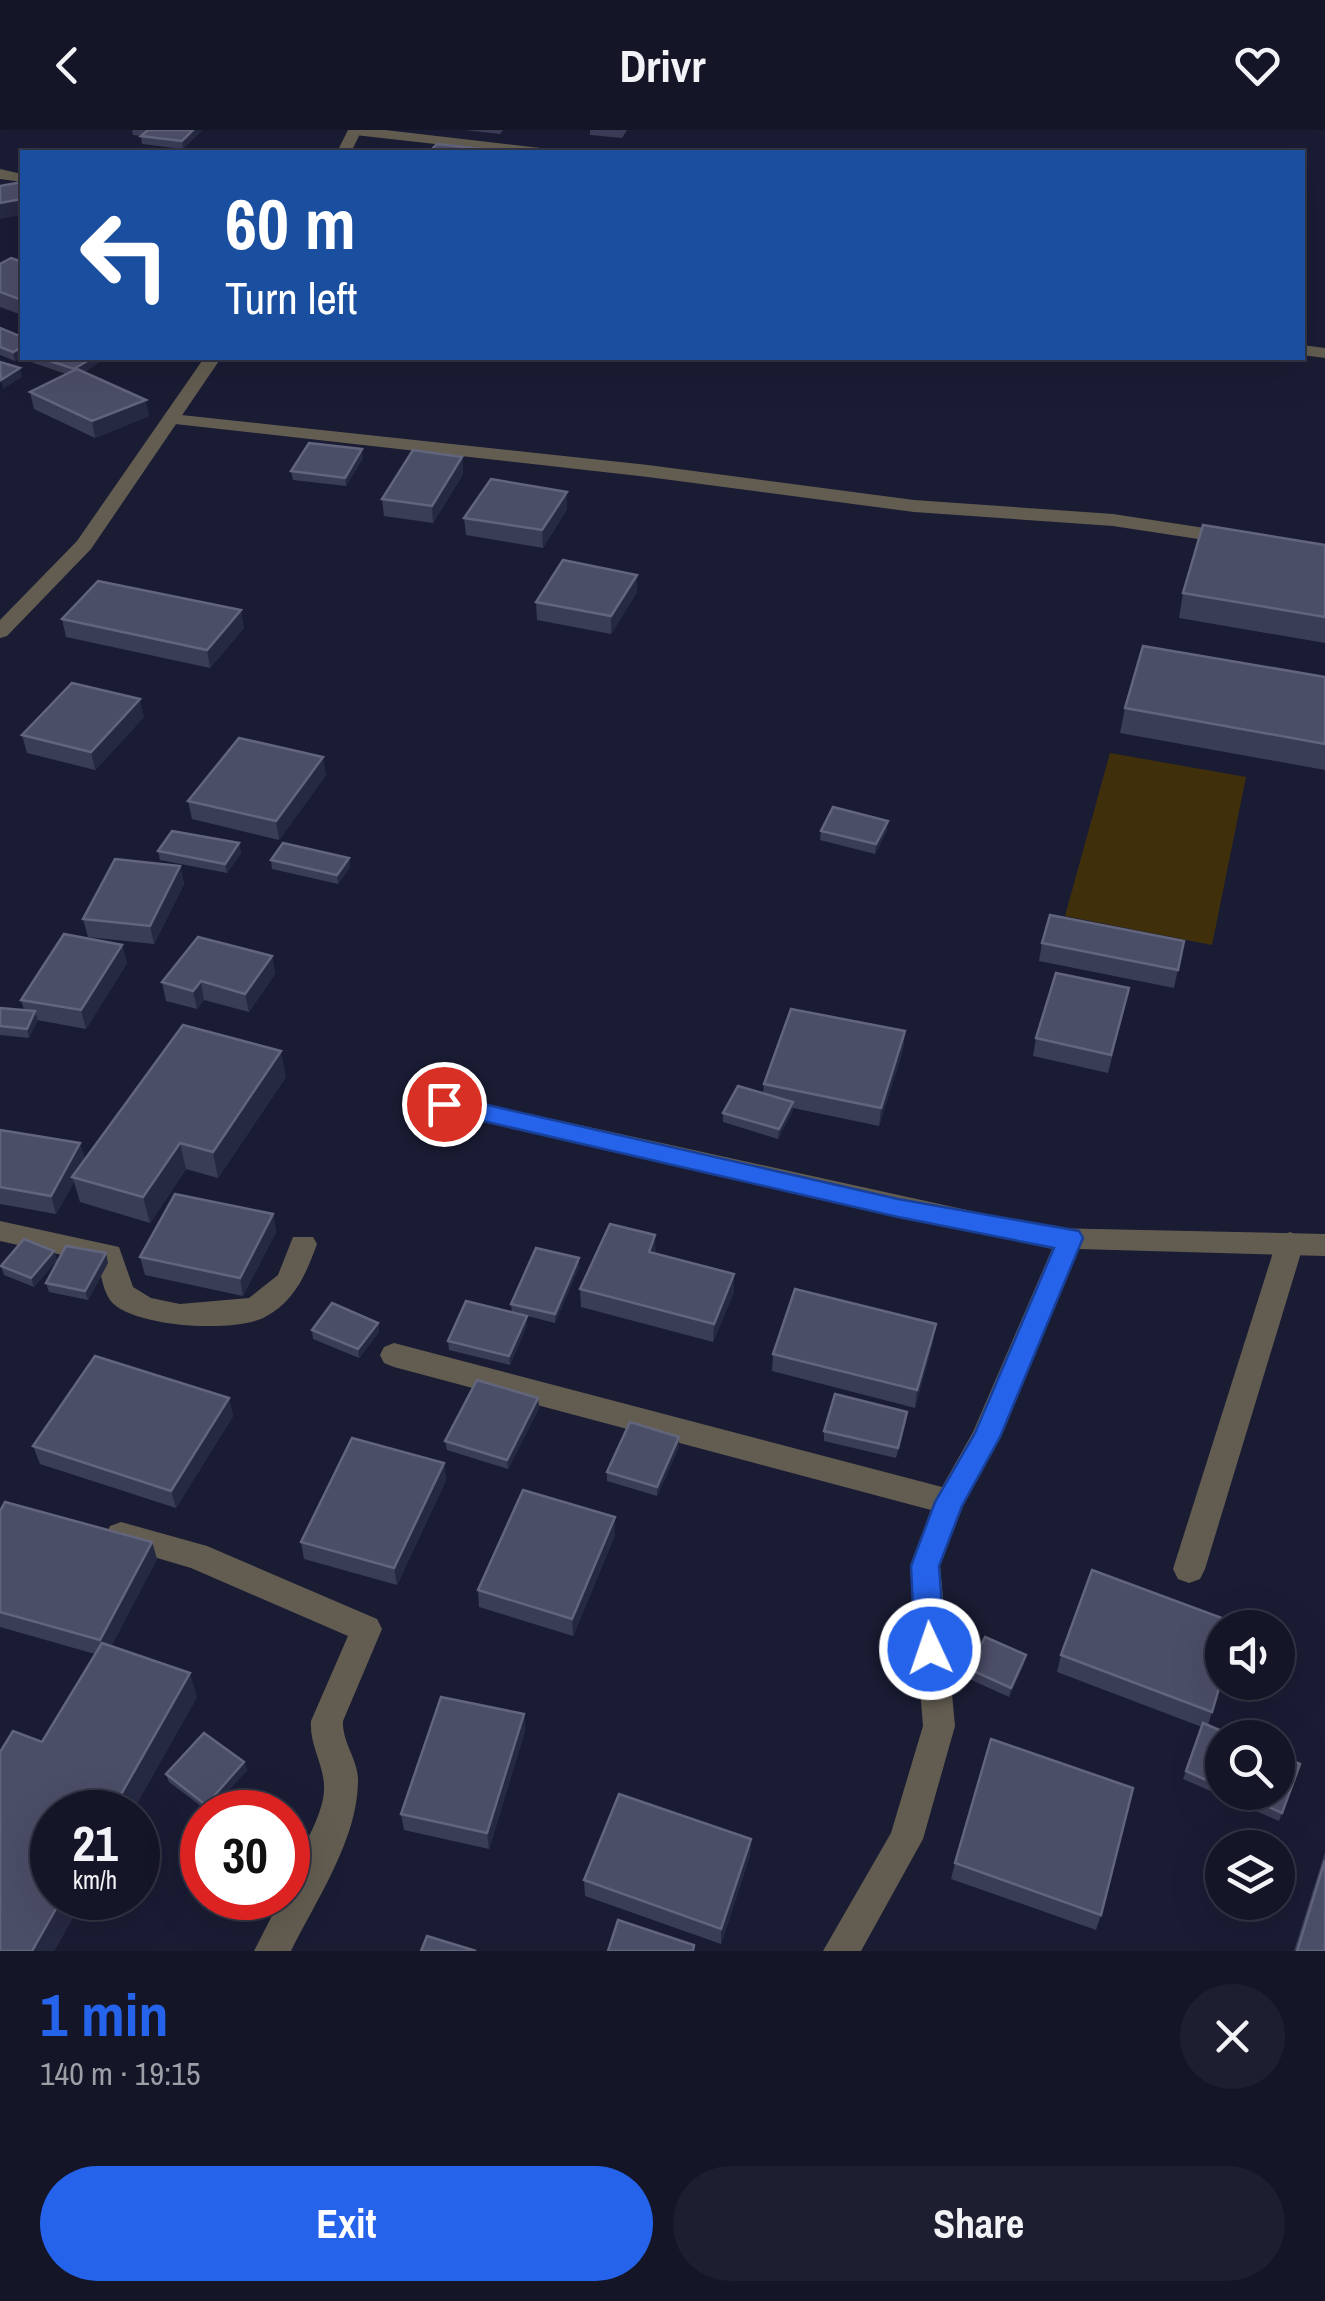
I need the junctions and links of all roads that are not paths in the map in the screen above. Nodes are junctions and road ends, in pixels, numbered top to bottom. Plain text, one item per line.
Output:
1 (355, 130) edge
2 (525, 150) edge
3 (211, 360) edge
4 (172, 419) junction
5 (1252, 542) edge
6 (0, 632) edge
7 (444, 1104) dead end
8 (0, 1231) edge
9 (1070, 1238) junction
10 (1290, 1243) junction
11 (303, 1244) dead end
12 (1325, 1245) edge
13 (394, 1355) dead end
14 (949, 1502) junction
15 (96, 1528) edge
16 (1189, 1569) dead end
17 (272, 1951) edge
18 (841, 1951) edge

1 - 2 street
3 - 4 street
4 - 5 street
4 - 6 street
7 - 9 street
8 - 11 street
9 - 10 street
9 - 14 street
10 - 12 street
10 - 16 street
13 - 14 street
14 - 18 street
15 - 17 street

